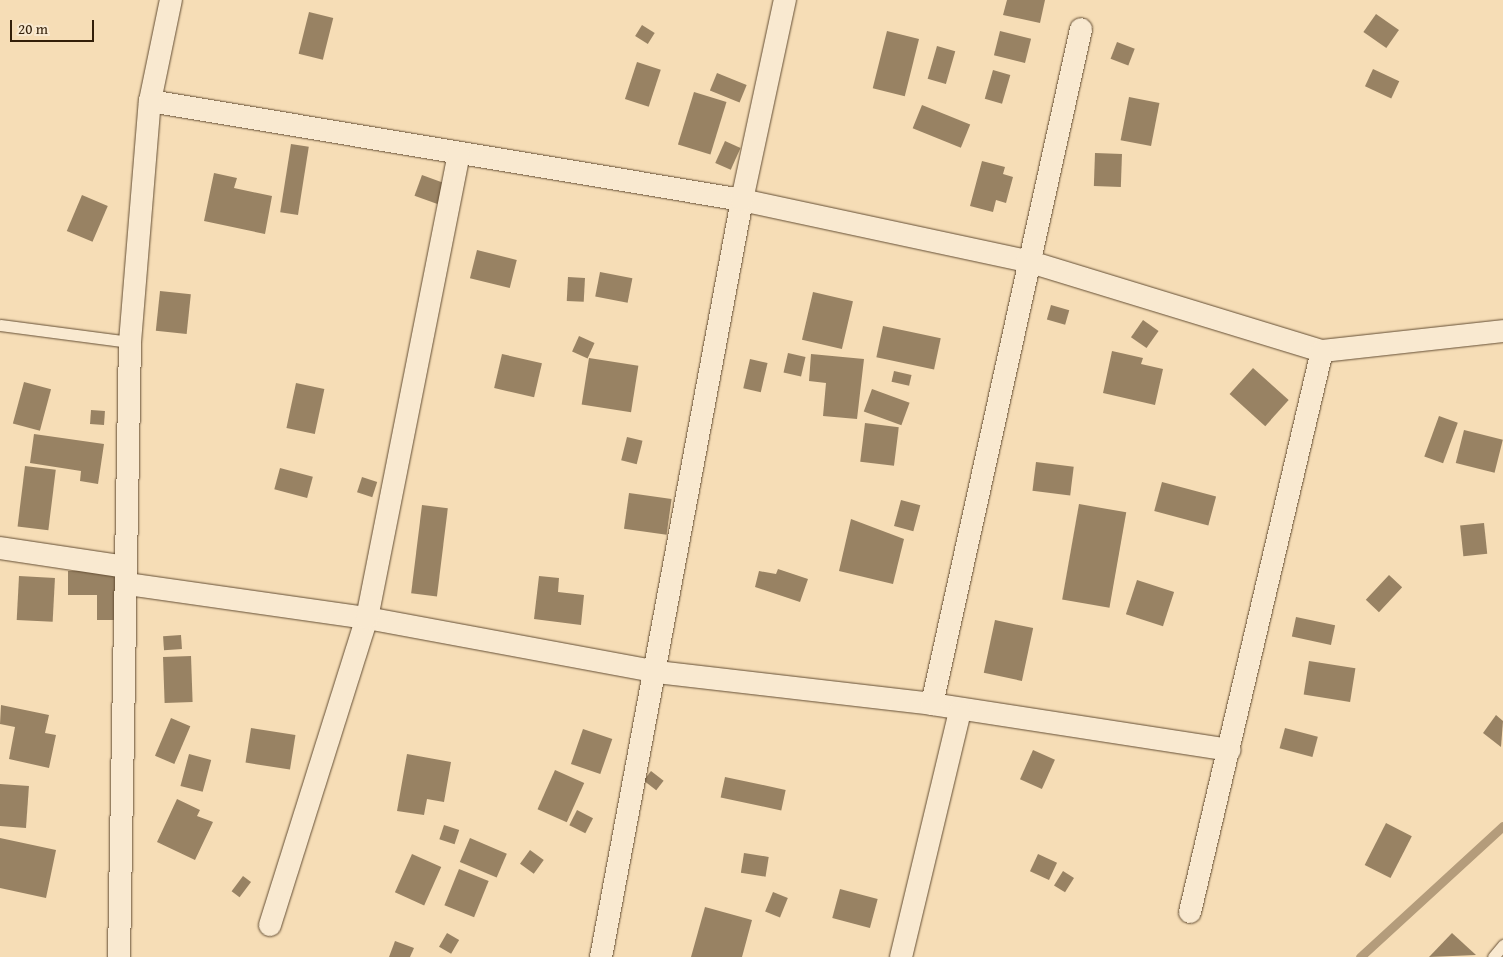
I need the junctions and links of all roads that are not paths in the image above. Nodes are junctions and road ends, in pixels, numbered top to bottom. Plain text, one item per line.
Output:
1 (171, 0) edge
2 (785, 0) edge
3 (1081, 29) dead end
4 (150, 101) junction
5 (459, 156) junction
6 (742, 200) junction
7 (1027, 261) junction
8 (0, 325) edge
9 (1503, 331) edge
10 (130, 342) junction
11 (1322, 351) junction
12 (0, 548) edge
13 (126, 575) junction
14 (367, 618) junction
15 (657, 672) junction
16 (932, 704) junction
17 (960, 711) junction
18 (1229, 750) junction
19 (1190, 912) dead end
20 (270, 925) dead end
21 (1503, 945) edge
22 (119, 957) edge
23 (601, 957) edge
24 (901, 957) edge
25 (1493, 957) edge

1 - 4 street
2 - 6 street
3 - 7 street
4 - 5 street
4 - 10 street
5 - 6 street
5 - 14 street
6 - 7 street
6 - 15 street
7 - 11 street
7 - 16 street
8 - 10 lane
9 - 11 street
10 - 13 street
11 - 18 street
12 - 13 street
13 - 14 street
13 - 22 street
14 - 15 street
14 - 20 street
15 - 16 street
15 - 23 street
16 - 17 street
17 - 18 street
17 - 24 street
18 - 19 street
21 - 25 lane

